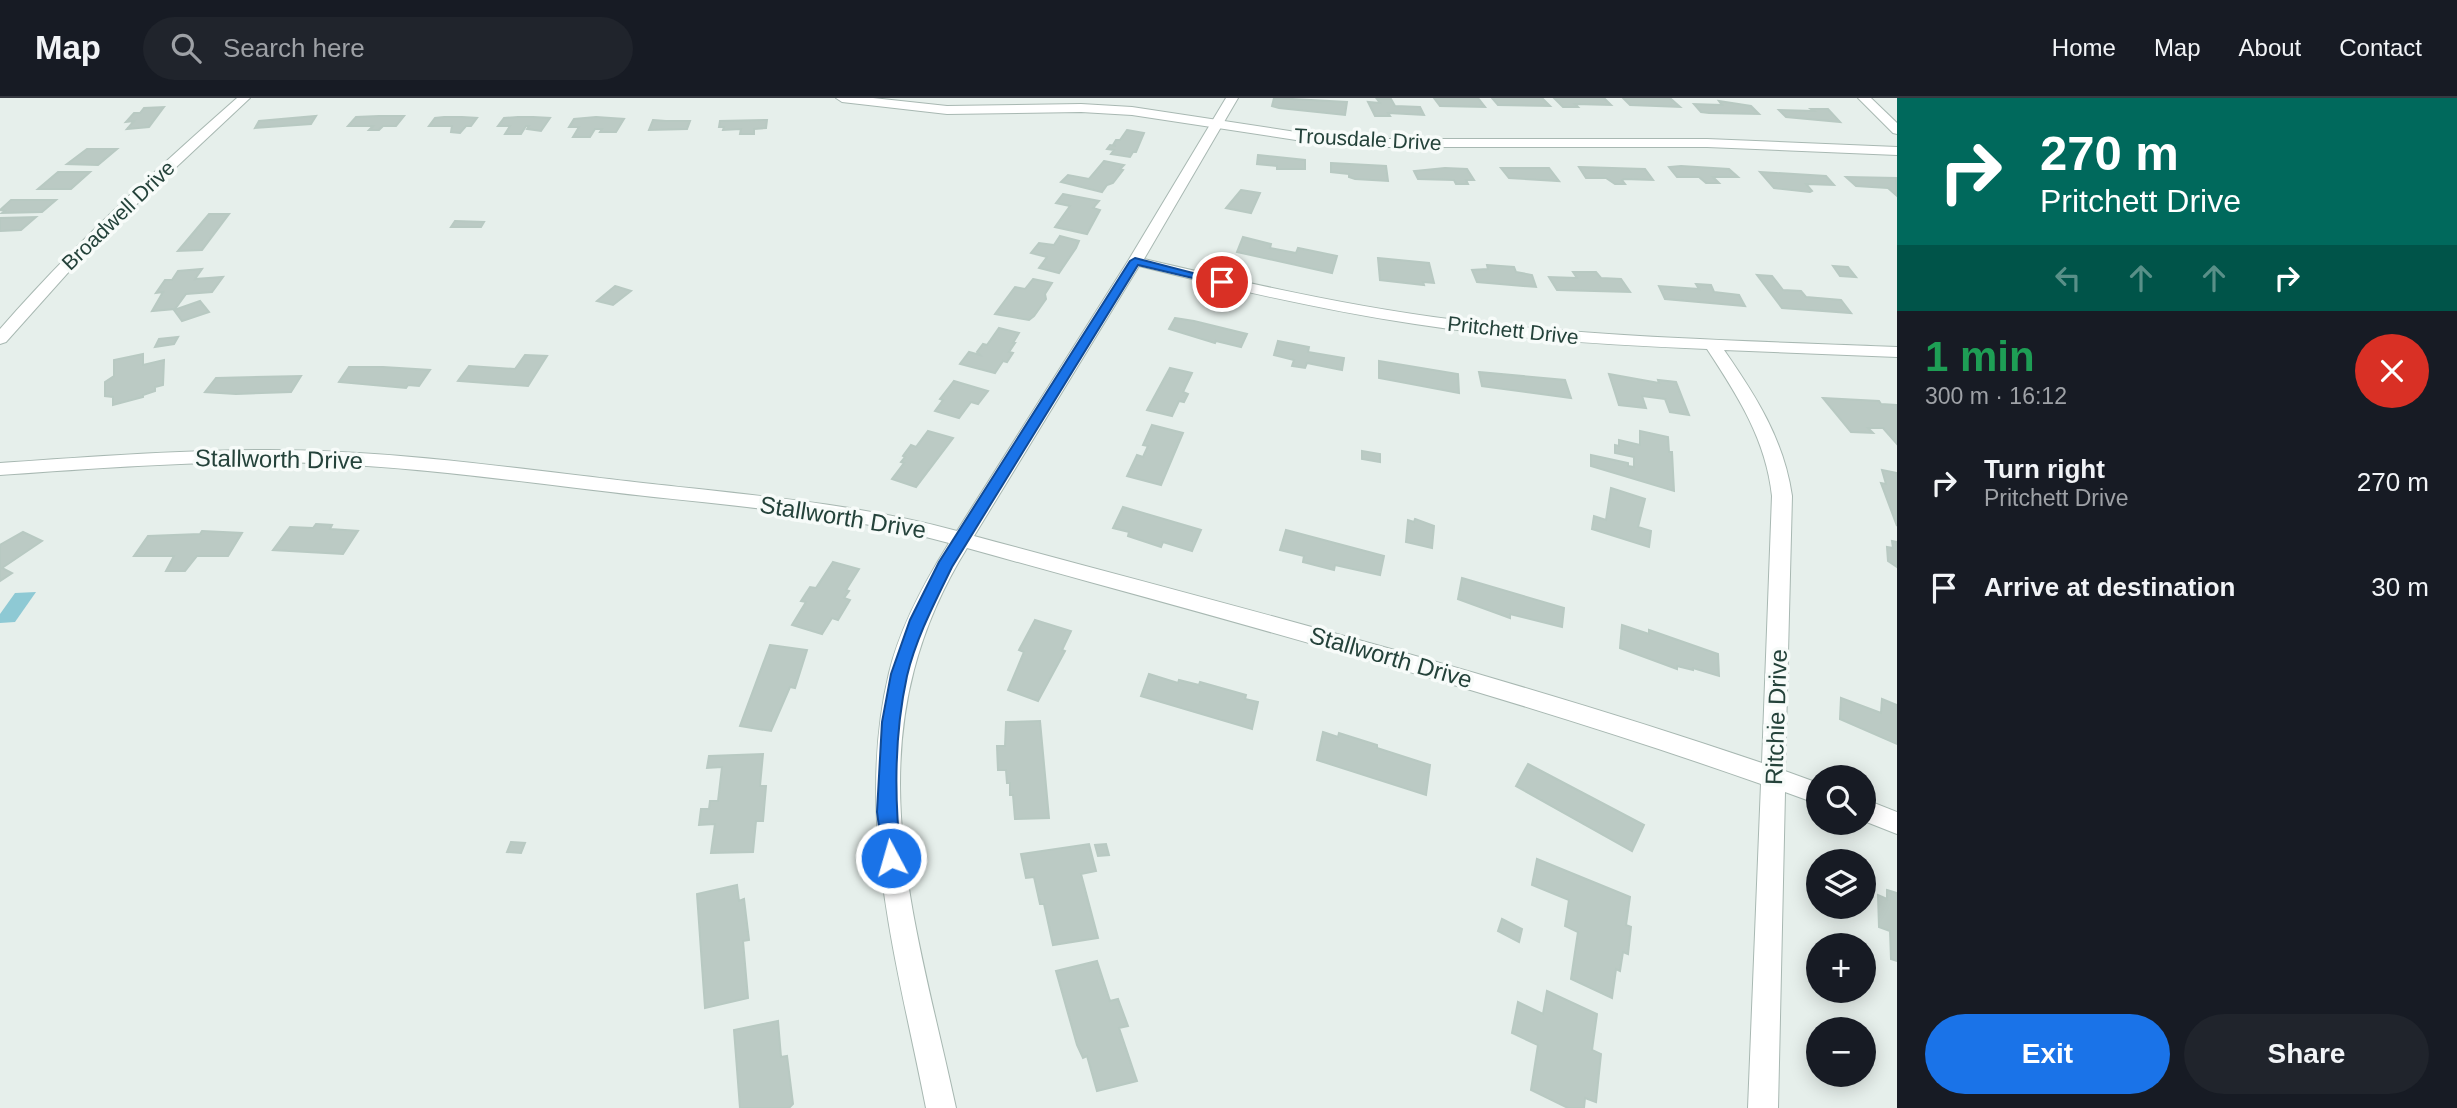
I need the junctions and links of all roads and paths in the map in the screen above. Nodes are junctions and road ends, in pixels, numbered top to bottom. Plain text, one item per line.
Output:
1 (244, 98) edge
2 (842, 98) edge
3 (1232, 98) edge
4 (1864, 98) edge
5 (1218, 123) junction
6 (1897, 130) edge
7 (1897, 151) edge
8 (1135, 261) junction
9 (0, 339) edge
10 (1712, 344) junction
11 (1897, 352) edge
12 (0, 469) edge
13 (962, 539) junction
14 (1775, 776) junction
15 (1806, 788) edge
16 (1876, 814) edge
17 (1897, 822) edge
18 (941, 1108) edge
19 (1763, 1108) edge

1 - 9 street, Broadwell Drive
2 - 5 street, Trousdale Drive
3 - 5 street
4 - 6 street
5 - 7 street, Trousdale Drive
5 - 8 street
8 - 10 street, Pritchett Drive
8 - 13 street
10 - 11 street, Pritchett Drive
10 - 14 street, Ritchie Drive
12 - 13 street, Stallworth Drive
13 - 14 street, Stallworth Drive
13 - 18 street
14 - 15 street, Stallworth Drive
14 - 19 street, Ritchie Drive
16 - 17 street

